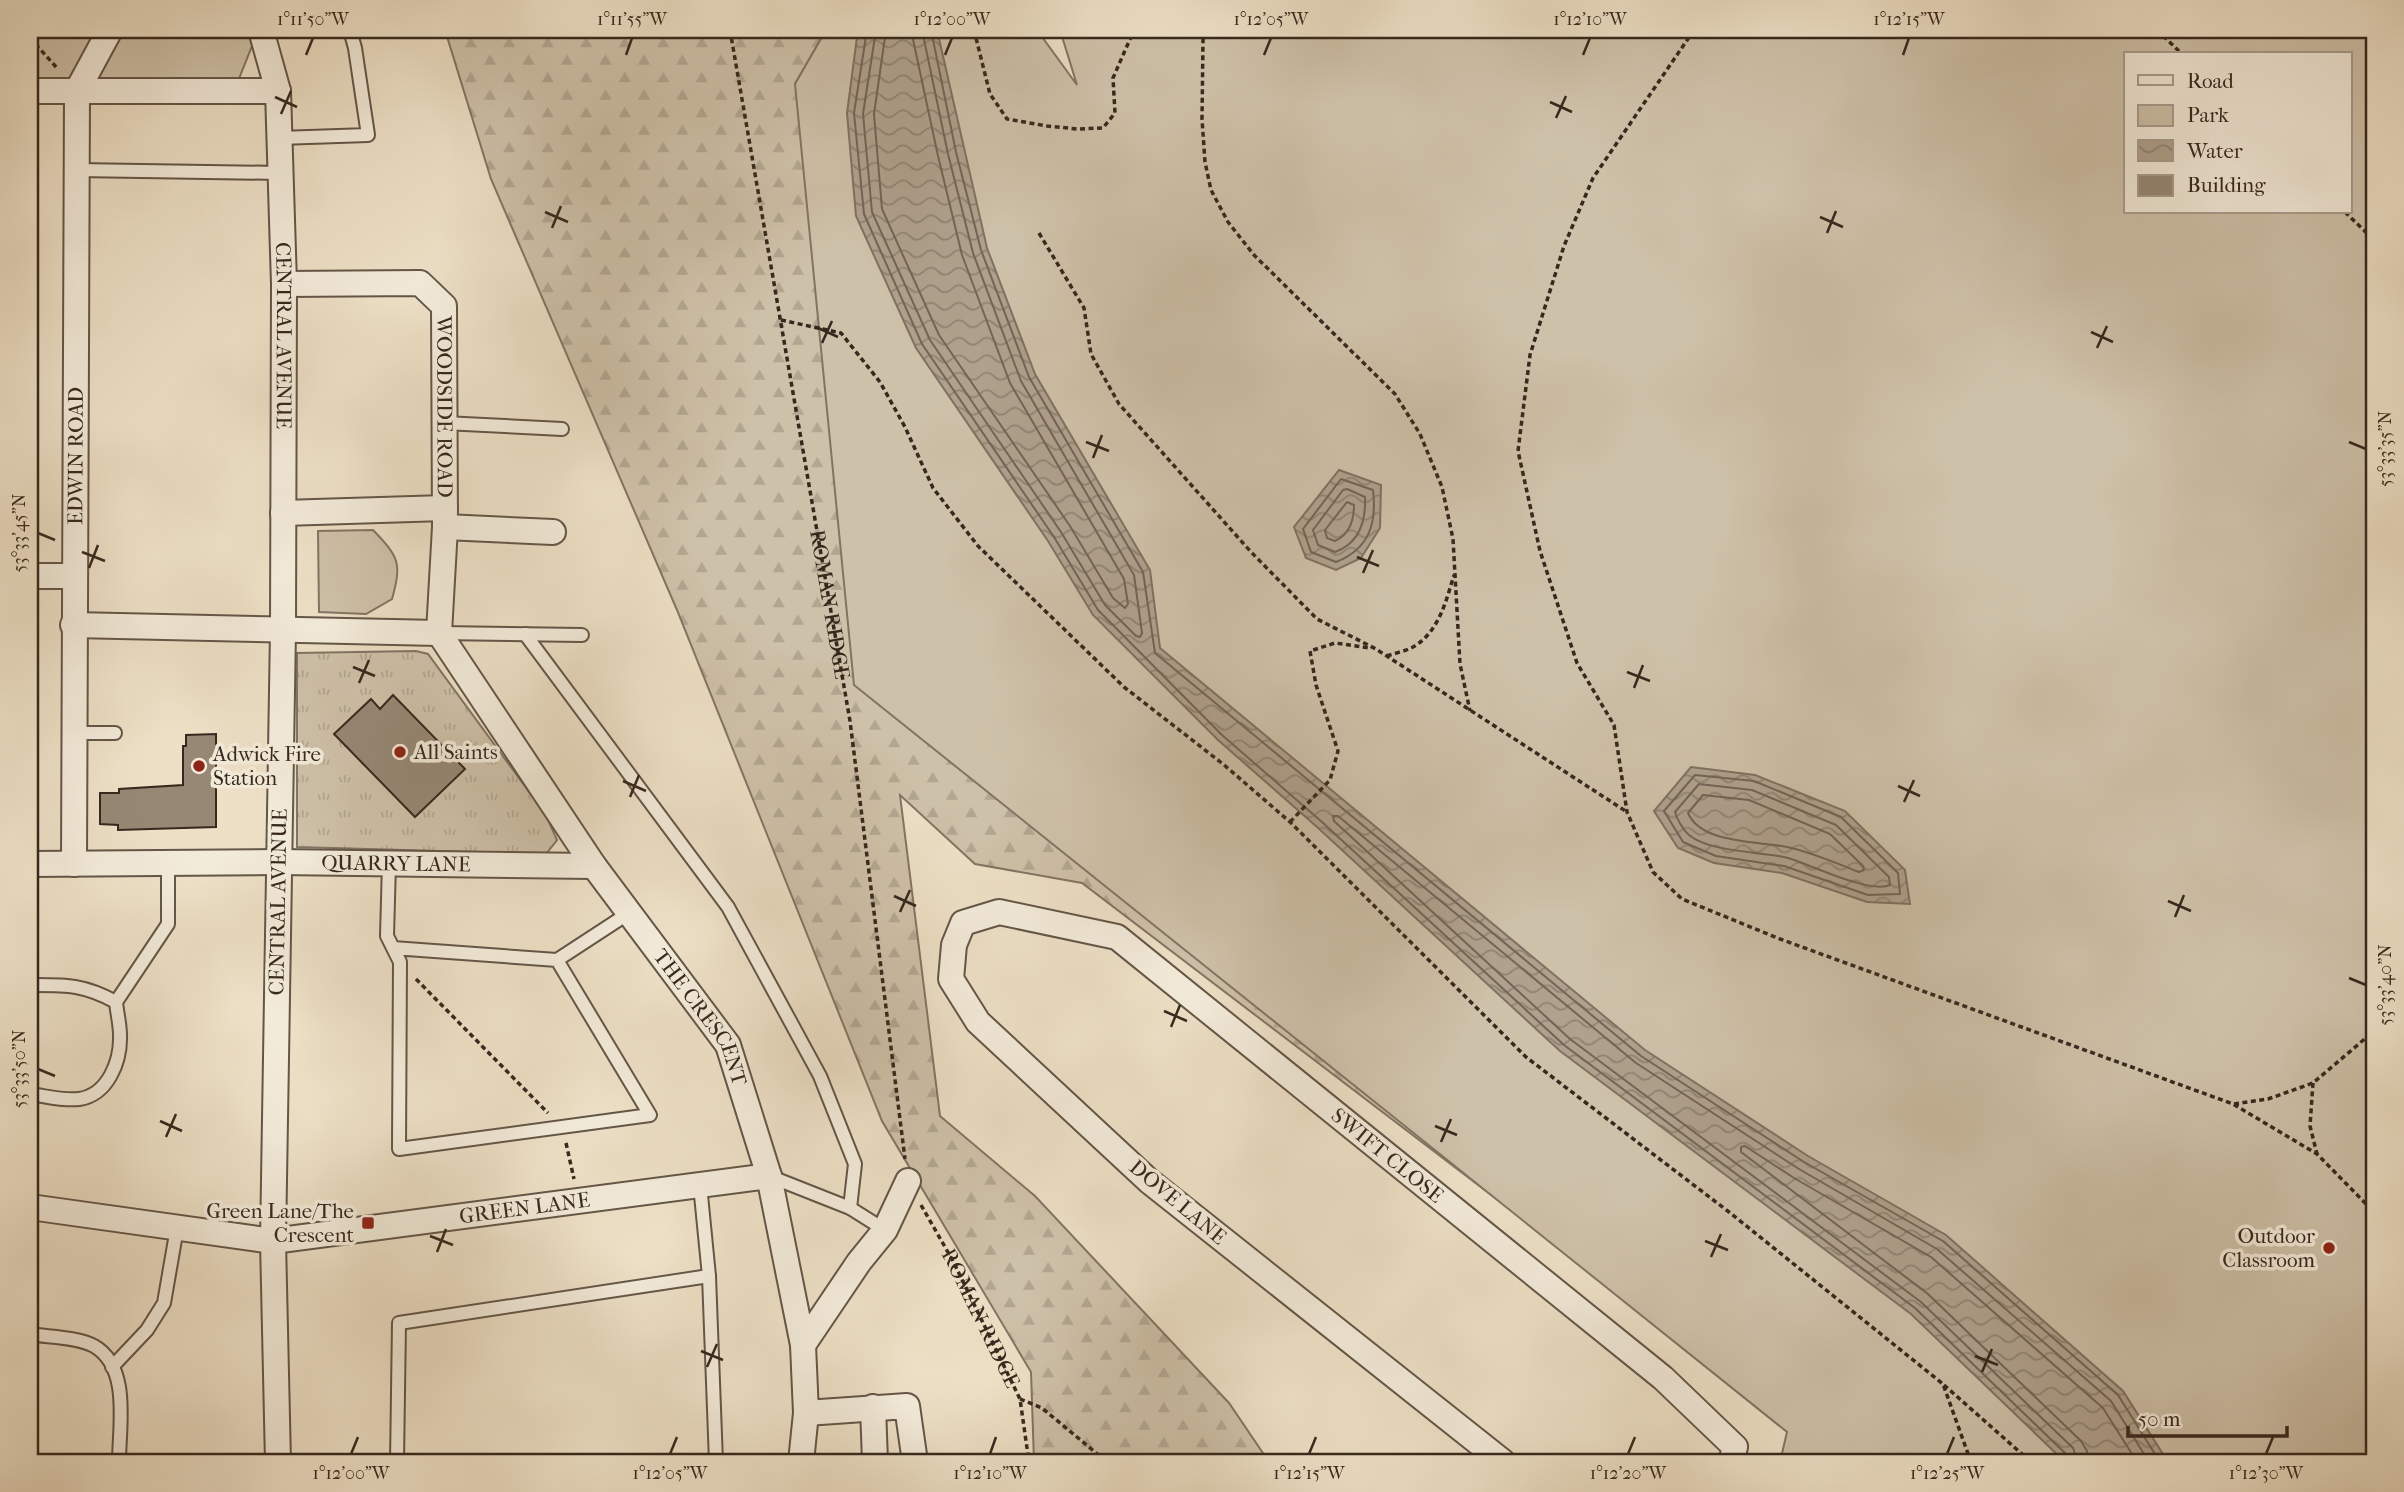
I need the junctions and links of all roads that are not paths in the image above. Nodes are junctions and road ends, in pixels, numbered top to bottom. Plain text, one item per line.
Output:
1 (110, 30) edge
2 (261, 30) edge
3 (350, 30) edge
4 (77, 90) junction
5 (30, 91) edge
6 (278, 91) junction
7 (279, 138) junction
8 (76, 170) junction
9 (280, 173) junction
10 (284, 284) junction
11 (444, 423) junction
12 (562, 429) dead end
13 (282, 513) junction
14 (445, 518) junction
15 (552, 532) dead end
16 (30, 576) edge
17 (74, 576) junction
18 (73, 625) junction
19 (283, 630) junction
20 (439, 633) junction
21 (525, 634) junction
22 (582, 635) dead end
23 (73, 733) junction
24 (115, 733) dead end
25 (279, 862) junction
26 (168, 863) junction
27 (389, 863) junction
28 (30, 864) edge
29 (74, 864) junction
30 (594, 866) junction
31 (999, 912) joint
32 (629, 913) junction
33 (393, 948) junction
34 (557, 960) junction
35 (30, 985) edge
36 (116, 1002) junction
37 (30, 1094) edge
38 (769, 1176) junction
39 (908, 1181) road end
40 (700, 1185) junction
41 (30, 1207) edge
42 (850, 1209) junction
43 (177, 1227) junction
44 (885, 1230) junction
45 (273, 1241) junction
46 (709, 1276) junction
47 (30, 1334) edge
48 (803, 1345) junction
49 (113, 1367) junction
50 (873, 1407) junction
51 (806, 1413) junction
52 (119, 1462) edge
53 (278, 1462) edge
54 (397, 1462) edge
55 (716, 1462) edge
56 (801, 1462) edge
57 (874, 1462) edge
58 (915, 1462) edge
59 (1503, 1462) edge
60 (1731, 1462) edge

1 - 4 street
2 - 6 street, CENTRAL AVENUE
3 - 7 lane
4 - 5 street
4 - 6 street
4 - 8 street, EDWIN ROAD
6 - 7 street, CENTRAL AVENUE
7 - 9 street, CENTRAL AVENUE
8 - 9 lane
8 - 17 street, EDWIN ROAD
9 - 10 street, CENTRAL AVENUE
10 - 11 street, WOODSIDE ROAD
10 - 13 street, CENTRAL AVENUE
11 - 12 lane
11 - 14 street, WOODSIDE ROAD
13 - 14 street
13 - 19 street, CENTRAL AVENUE
14 - 15 street
14 - 20 street, WOODSIDE ROAD
16 - 17 street
17 - 18 street, EDWIN ROAD
18 - 19 street
18 - 23 street, EDWIN ROAD
19 - 20 street
19 - 25 street, CENTRAL AVENUE
20 - 21 lane
20 - 30 street, THE CRESCENT
21 - 22 lane
21 - 42 lane
23 - 24 lane
23 - 29 street, EDWIN ROAD
25 - 26 street, QUARRY LANE
25 - 27 street, QUARRY LANE
25 - 45 street, CENTRAL AVENUE
26 - 29 street, QUARRY LANE
26 - 36 lane
27 - 30 street, QUARRY LANE
27 - 33 lane
28 - 29 street, QUARRY LANE
30 - 32 street, THE CRESCENT
31 - 59 street, DOVE LANE
31 - 60 street, SWIFT CLOSE
32 - 34 lane
32 - 38 street, THE CRESCENT
33 - 34 lane
33 - 34 lane
35 - 36 lane
36 - 37 lane
38 - 40 street, GREEN LANE
38 - 42 lane
38 - 48 street, THE CRESCENT
39 - 44 street
40 - 45 street, GREEN LANE
40 - 46 lane
41 - 43 street, GREEN LANE
42 - 44 lane
43 - 45 street, GREEN LANE
43 - 49 lane
44 - 48 street
45 - 53 street, CENTRAL AVENUE
46 - 54 lane
46 - 55 lane
47 - 49 lane
48 - 51 street, THE CRESCENT
49 - 52 lane
50 - 51 street
50 - 57 street
50 - 58 street
51 - 56 street, THE CRESCENT

